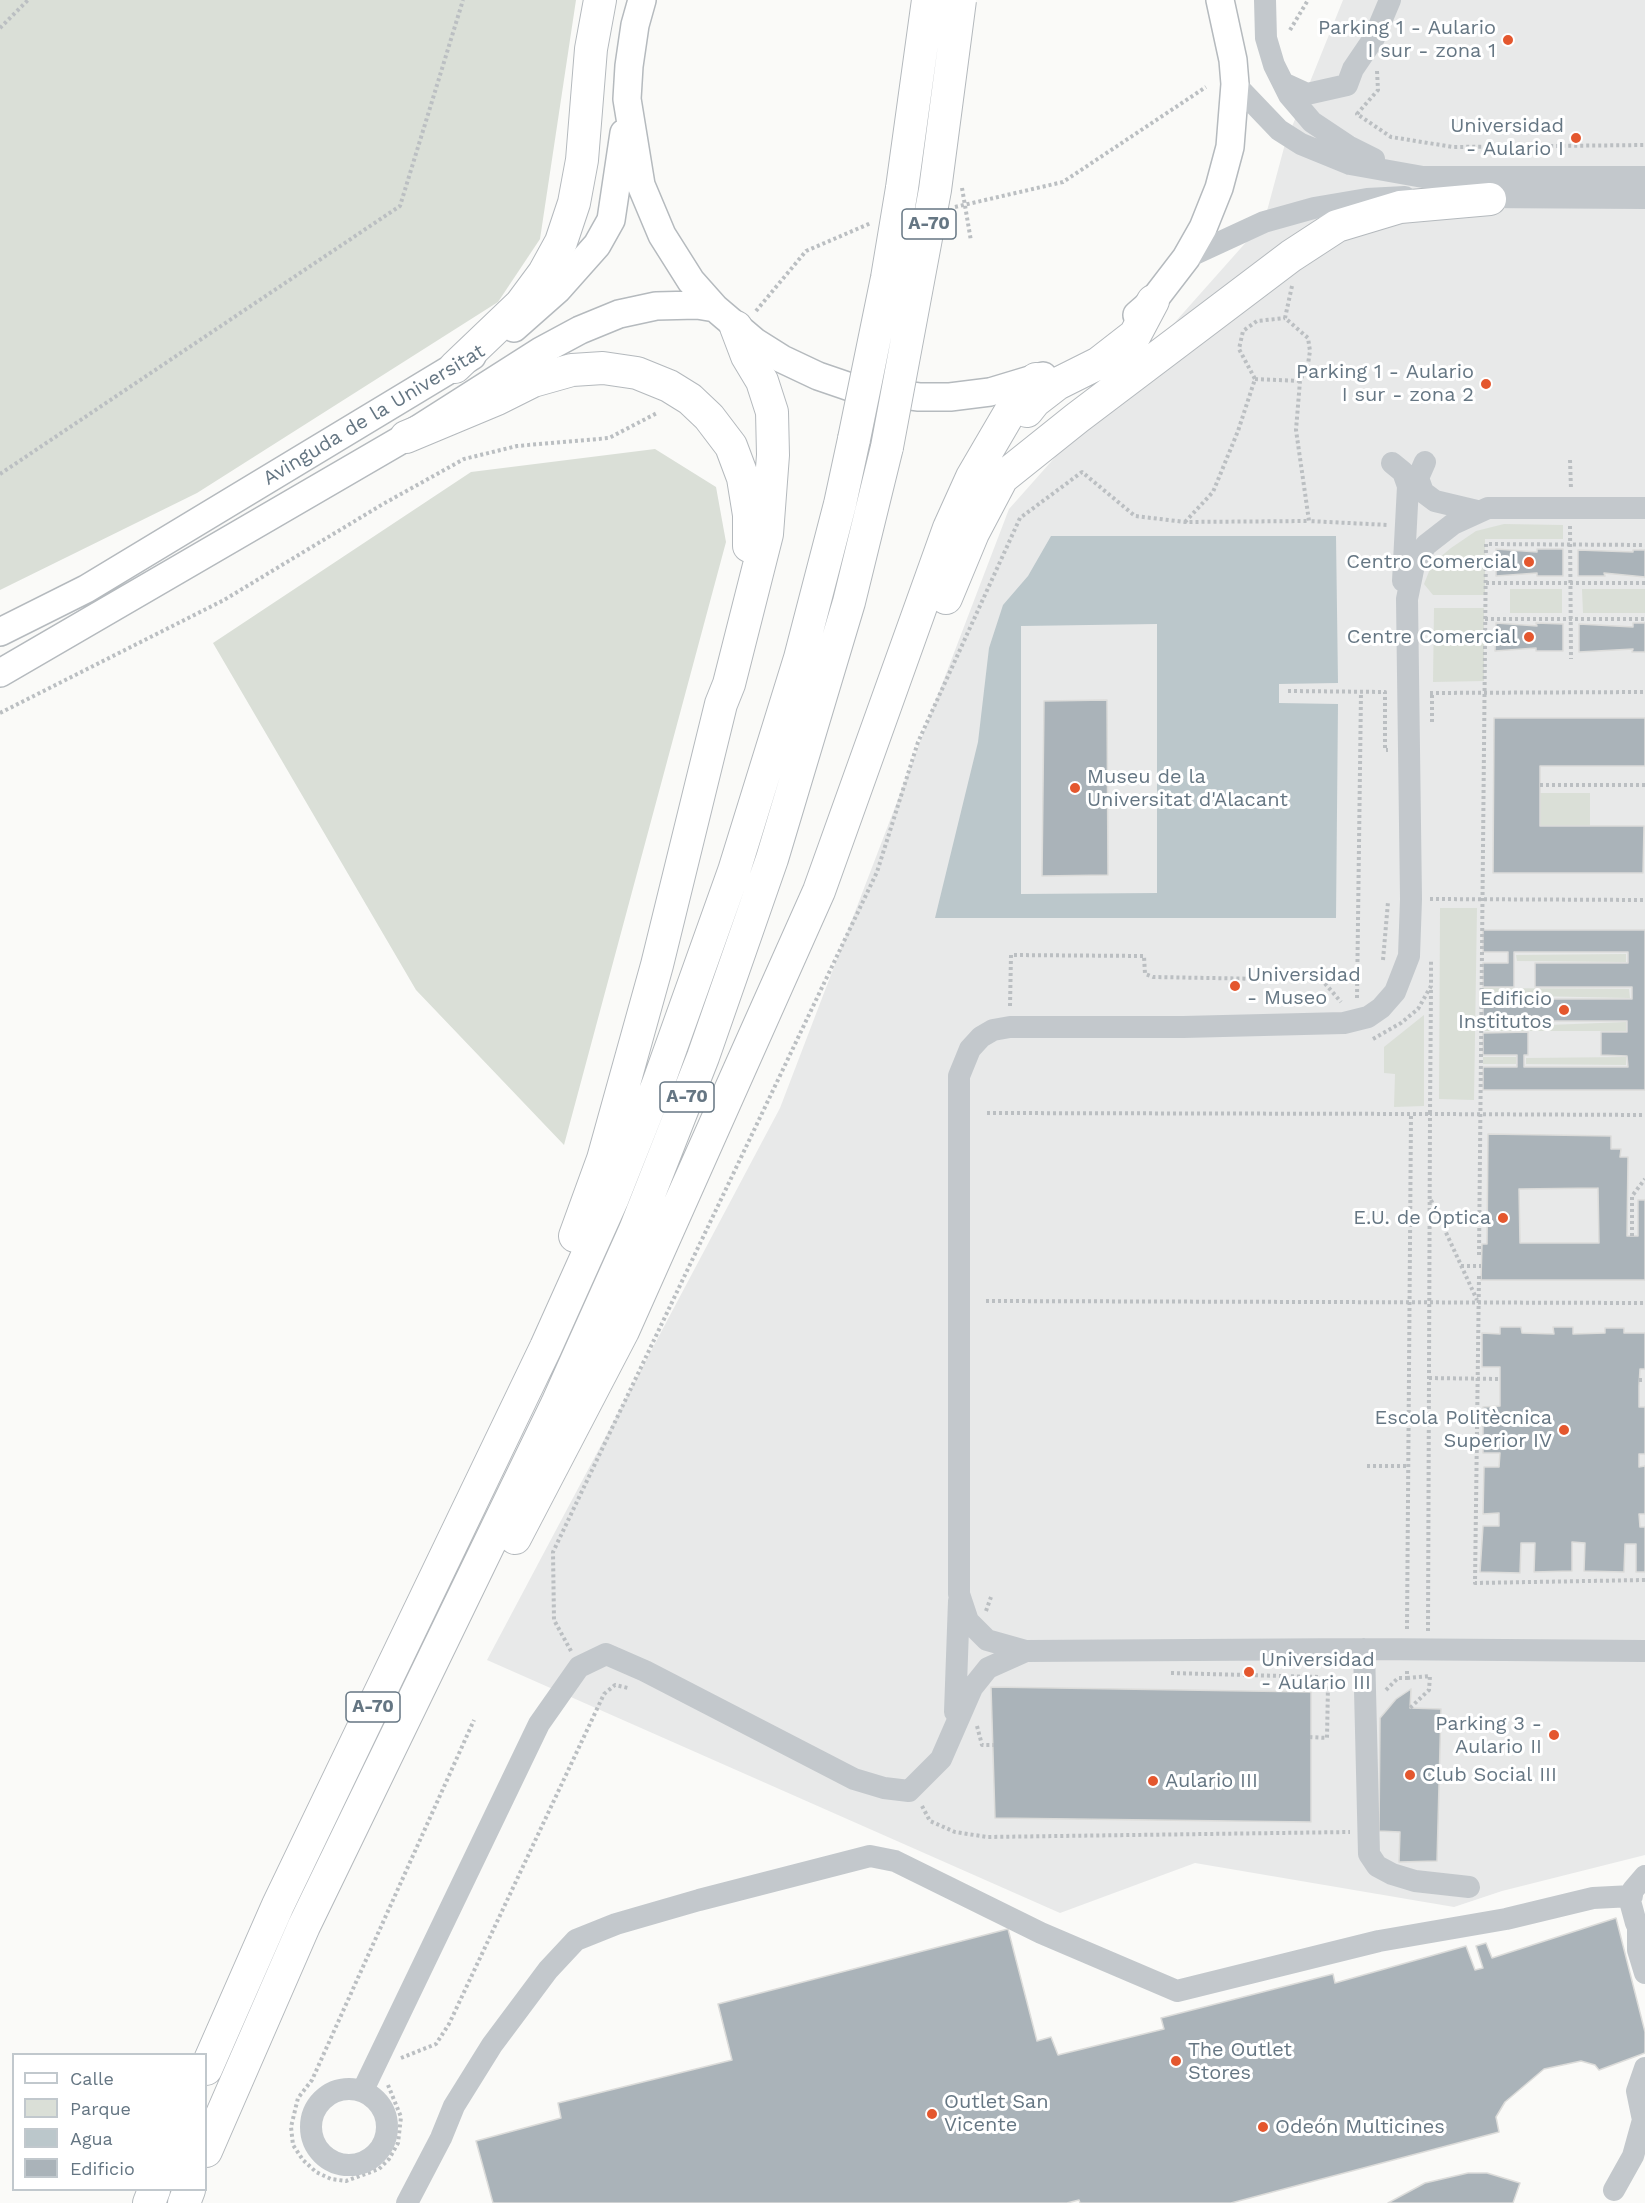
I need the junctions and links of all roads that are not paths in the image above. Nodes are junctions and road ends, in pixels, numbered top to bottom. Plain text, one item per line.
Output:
1 (600, 0) edge
2 (642, 0) edge
3 (927, 0) edge
4 (960, 0) edge
5 (1220, 0) edge
6 (1265, 0) edge
7 (1390, 0) edge
8 (1283, 83) junction
9 (1235, 84) junction
10 (627, 99) junction
11 (1645, 166) edge
12 (1433, 177) junction
13 (1645, 177) edge
14 (1645, 198) edge
15 (1490, 199) junction
16 (1186, 258) junction
17 (1153, 301) junction
18 (736, 315) junction
19 (455, 367) junction
20 (1036, 379) junction
21 (405, 437) junction
22 (1425, 462) dead end
23 (1392, 463) dead end
24 (1645, 508) edge
25 (1477, 511) junction
26 (1407, 599) junction
27 (0, 632) edge
28 (0, 673) edge
29 (893, 690) junction
30 (721, 704) junction
31 (546, 1347) junction
32 (959, 1594) junction
33 (1364, 1648) junction
34 (1026, 1651) junction
35 (1645, 1651) edge
36 (406, 1717) junction
37 (966, 1723) junction
38 (1645, 1876) edge
39 (1469, 1887) dead end
40 (1632, 1896) junction
41 (1642, 1928) edge
42 (1645, 1973) edge
43 (207, 2067) edge
44 (1645, 2068) edge
45 (363, 2091) dead end
46 (207, 2149) edge
47 (1639, 2155) edge
48 (1614, 2190) dead end
49 (407, 2203) edge

1 - 19 highway
2 - 10 main road
3 - 31 highway, A-70, bridge
4 - 36 highway, A-70, bridge
5 - 9 main road
6 - 8 street
7 - 8 street
8 - 12 street
9 - 12 street
9 - 16 main road
10 - 18 main road
10 - 19 main road, Avinguda de la Universitat
11 - 12 street
12 - 13 street
14 - 15 street
15 - 16 street
15 - 29 highway
16 - 17 main road
17 - 20 main road
17 - 29 highway
18 - 20 main road
18 - 21 main road, Avinguda de la Universitat
18 - 30 highway
19 - 27 main road, Avinguda de la Universitat
20 - 29 highway
21 - 28 main road, Avinguda de la Universitat
21 - 30 highway
22 - 25 street
23 - 26 street
24 - 25 street
25 - 26 street
26 - 32 street
29 - 36 highway
30 - 31 highway
31 - 43 highway, A-70
32 - 34 street
32 - 37 street
33 - 34 street
33 - 35 street
33 - 39 street
34 - 37 street
36 - 46 highway, A-70
37 - 45 street
38 - 40 street
40 - 41 street
40 - 49 street
41 - 42 street
44 - 47 street
47 - 48 street

